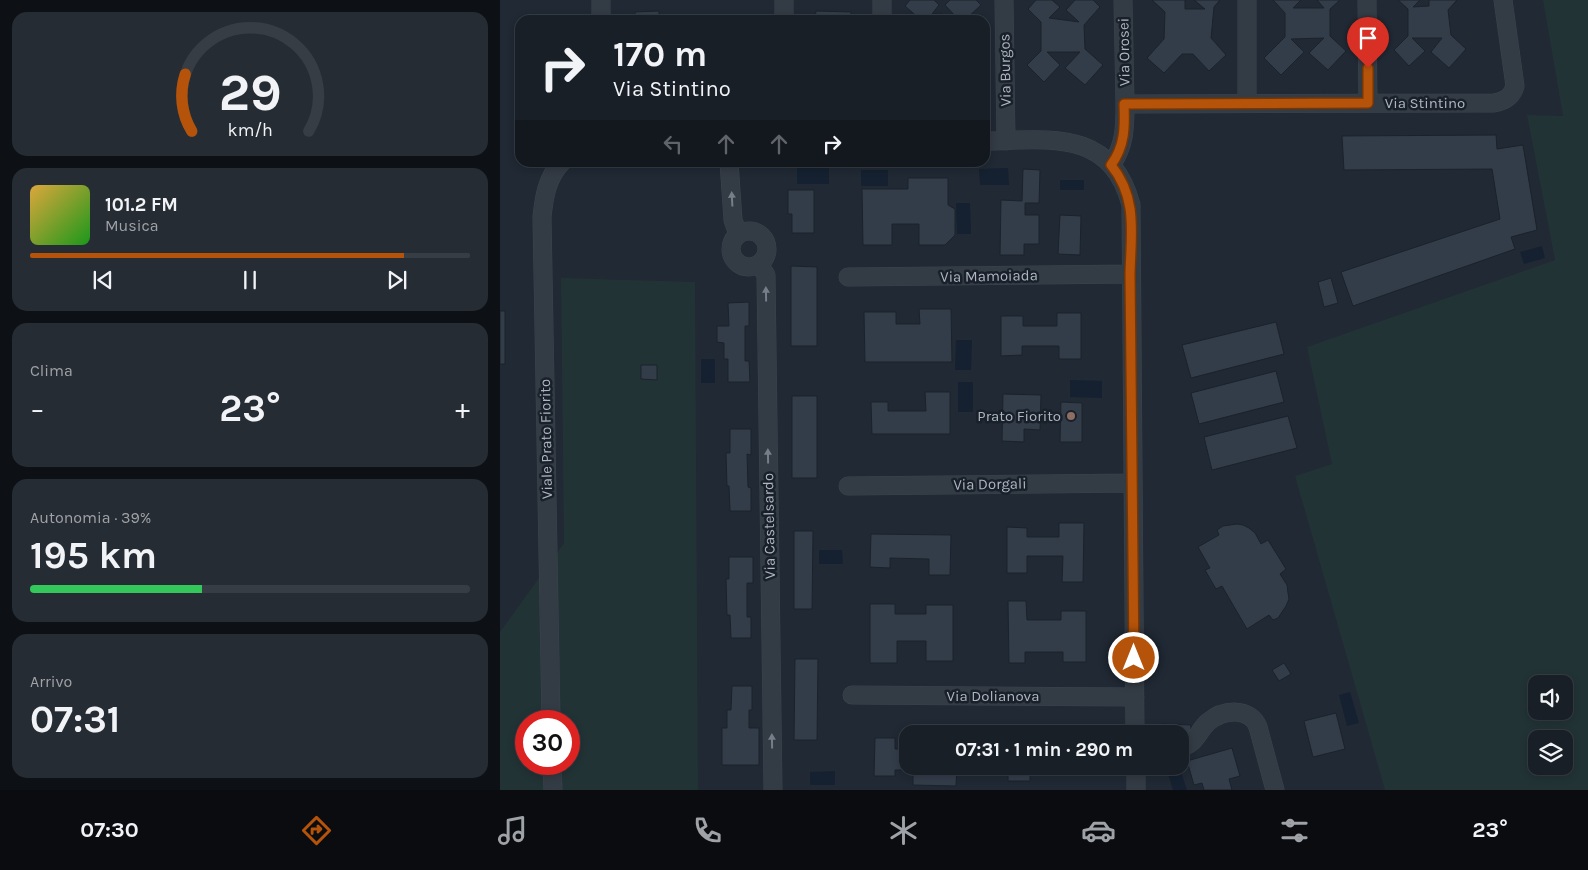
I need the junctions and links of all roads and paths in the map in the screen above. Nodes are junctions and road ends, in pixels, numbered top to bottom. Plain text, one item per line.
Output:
1 (601, 0) edge
2 (784, 0) edge
3 (882, 0) edge
4 (1004, 0) edge
5 (1123, 0) edge
6 (1247, 0) edge
7 (1367, 0) edge
8 (1503, 0) edge
9 (601, 15) edge
10 (784, 15) edge
11 (882, 15) edge
12 (1247, 103) junction
13 (1368, 103) junction
14 (1124, 104) junction
15 (990, 141) edge
16 (1006, 141) junction
17 (1111, 165) junction
18 (558, 167) edge
19 (730, 167) edge
20 (738, 234) junction
21 (759, 264) junction
22 (1130, 274) junction
23 (848, 277) dead end
24 (1133, 483) junction
25 (848, 486) dead end
26 (852, 695) dead end
27 (1135, 696) junction
28 (551, 710) edge
29 (1136, 725) edge
30 (1189, 744) edge
31 (552, 775) edge
32 (1136, 775) edge
33 (553, 790) edge
34 (773, 790) edge
35 (1136, 790) edge
36 (1275, 790) edge

1 - 9 street
2 - 10 street
3 - 11 street
4 - 16 street, Via Burgos
5 - 14 street, Via Orosei
6 - 12 street
7 - 13 street
8 - 13 street, Via Stintino
12 - 13 street, Via Stintino
12 - 14 street, Via Stintino
14 - 17 street
15 - 16 street
16 - 17 street
17 - 22 street
18 - 28 street, Viale Prato Fiorito
20 -> 19 street
20 - 21 street
20 - 21 street
34 -> 21 street, Via Castelsardo
22 - 23 street, Via Mamoiada
22 - 24 street
24 - 25 street, Via Dorgali
24 - 27 street
26 - 27 street, Via Dolianova
27 - 29 street
30 - 36 street
31 - 33 street
32 - 35 street

